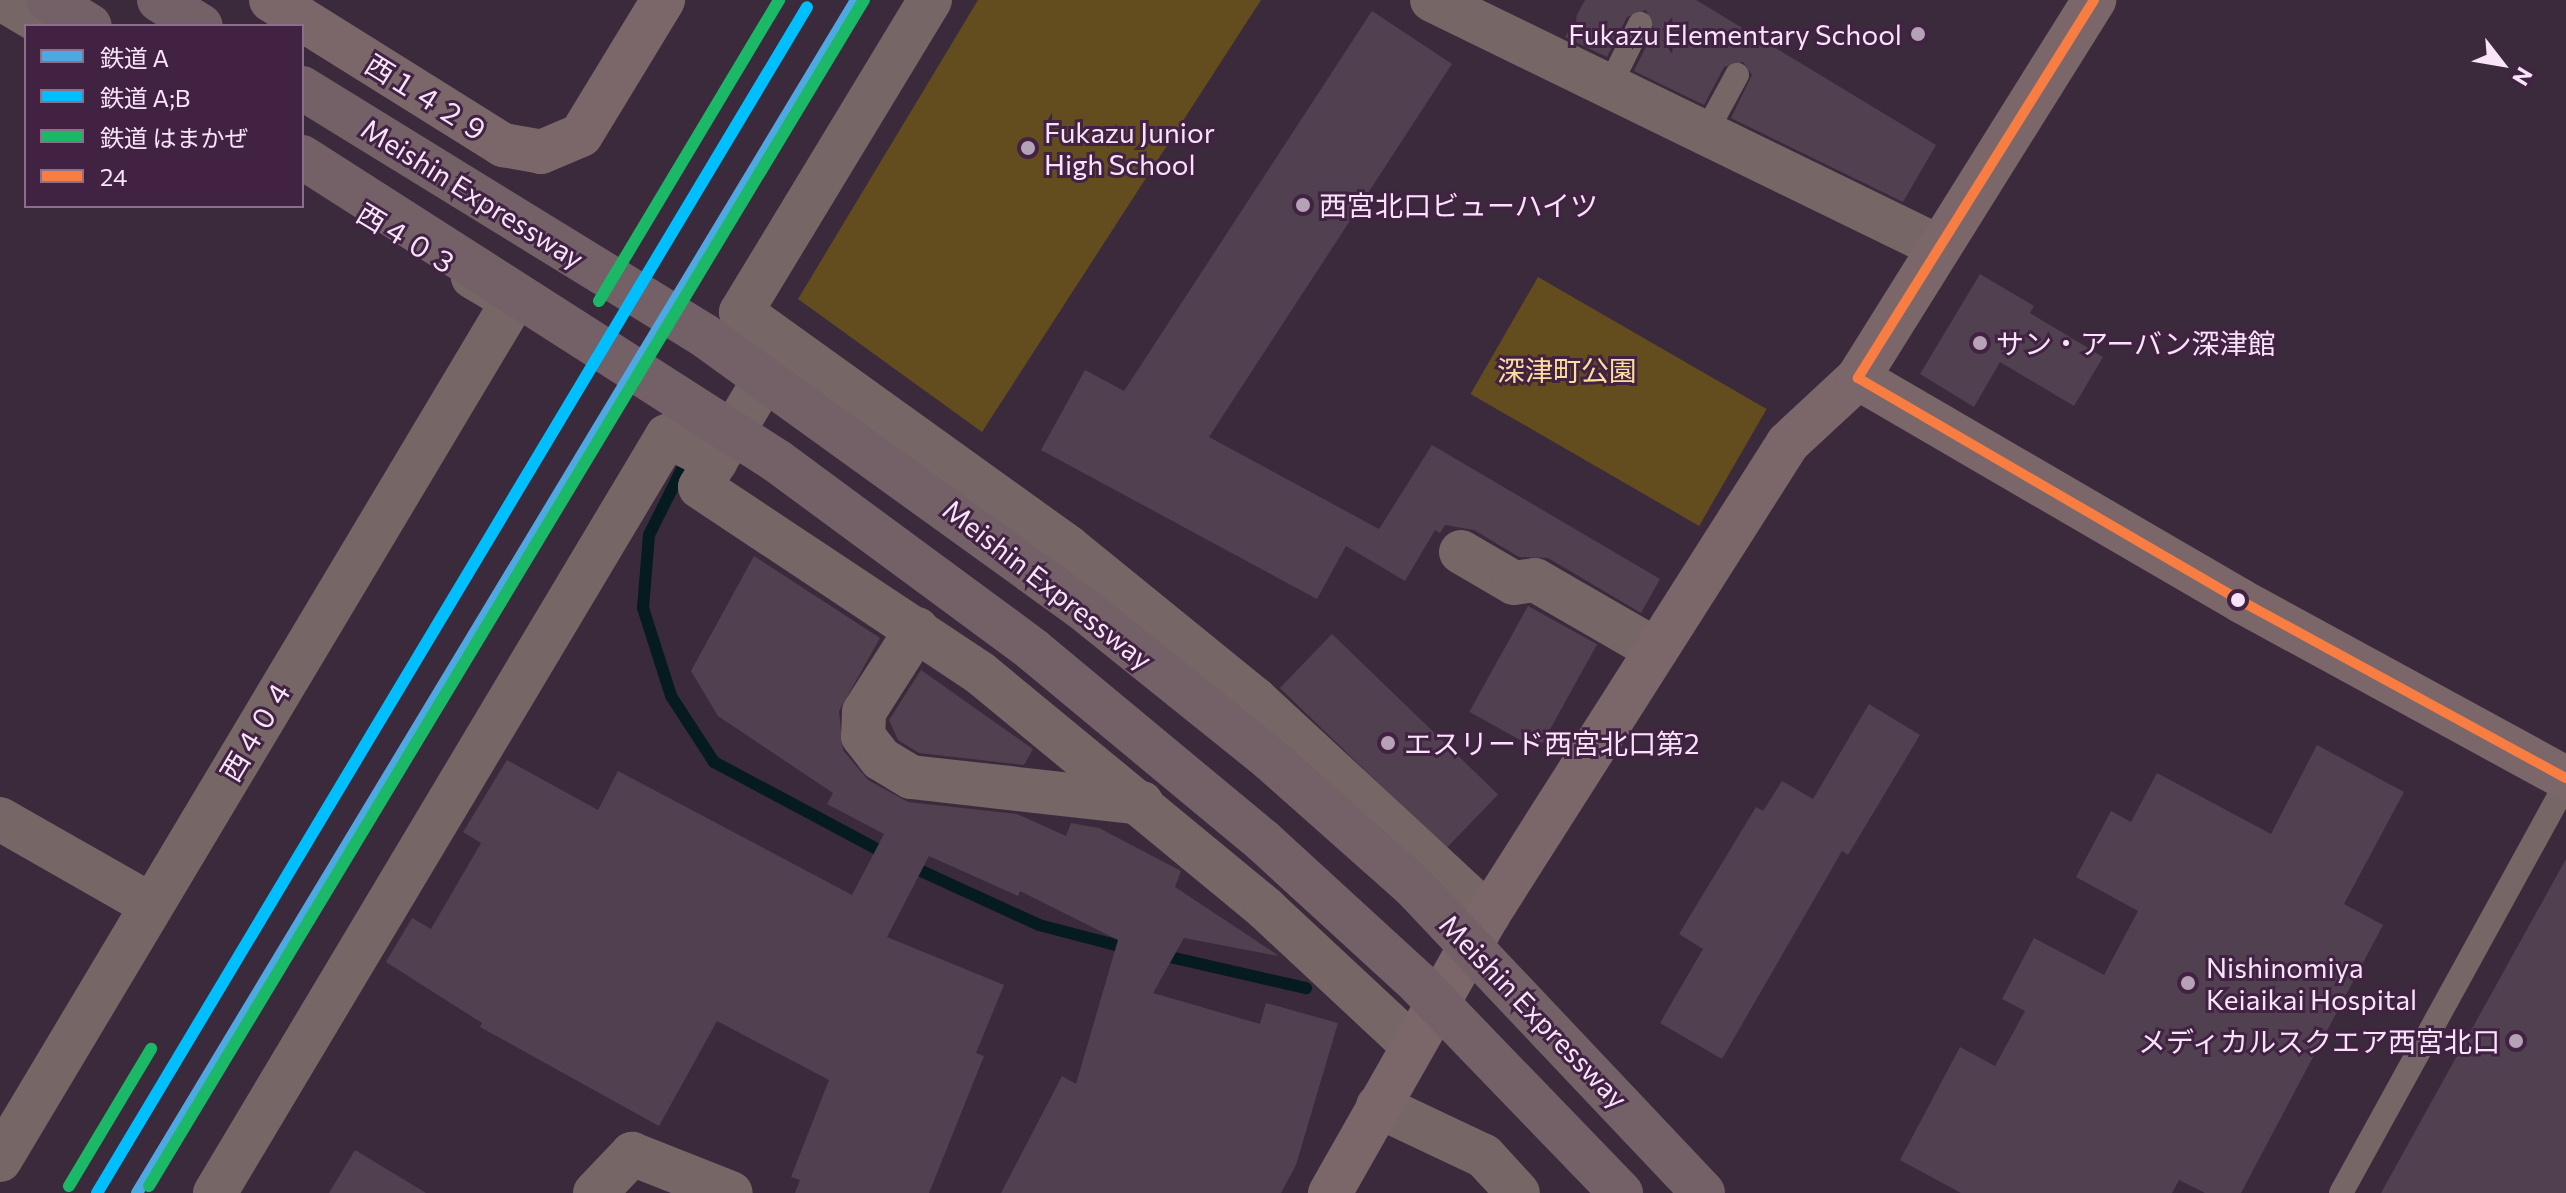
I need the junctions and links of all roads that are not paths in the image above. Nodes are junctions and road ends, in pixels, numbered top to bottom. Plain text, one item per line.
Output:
1 (3, 0) edge
2 (48, 0) edge
3 (159, 0) edge
4 (271, 0) edge
5 (663, 0) edge
6 (930, 0) edge
7 (1432, 0) edge
8 (2094, 0) edge
9 (44, 24) edge
10 (87, 24) edge
11 (198, 24) edge
12 (1640, 24) dead end
13 (1737, 75) dead end
14 (1611, 83) junction
15 (304, 89) edge
16 (1706, 132) junction
17 (304, 158) edge
18 (304, 178) edge
19 (1939, 247) junction
20 (513, 301) joint
21 (784, 347) junction
22 (1858, 378) junction
23 (708, 474) junction
24 (1461, 552) dead end
25 (917, 629) junction
26 (1656, 650) junction
27 (2566, 781) edge
28 (1142, 803) junction
29 (0, 819) edge
30 (151, 905) junction
31 (1488, 915) junction
32 (1412, 1045) junction
33 (1378, 1106) junction
34 (0, 1160) edge
35 (215, 1193) edge
36 (595, 1193) edge
37 (731, 1193) edge
38 (1330, 1193) edge
39 (1518, 1193) edge
40 (1621, 1193) edge
41 (1703, 1193) edge
42 (2341, 1193) edge

1 - 9 street
2 - 10 highway
3 - 11 highway
4 - 5 street, 西１４２９
6 - 21 street
7 - 14 street
8 - 19 street
12 - 14 lane
13 - 16 lane
14 - 16 street
15 - 41 highway, Meishin Expressway, bridge
16 - 19 street
17 - 40 highway, Meishin Expressway, bridge
18 - 20 street, 西４０３
19 - 22 street
20 - 30 street, 西４０４
21 - 23 street
21 - 31 street
22 - 26 street
22 - 27 street
23 - 25 street
23 - 35 street
24 - 26 street
25 - 28 street
25 - 28 street
26 - 31 street
27 - 42 lane
28 - 32 street
29 - 30 street
30 - 34 street, 西４０４
31 - 32 street
32 - 33 street
33 - 38 street
33 - 39 street
36 - 37 street

